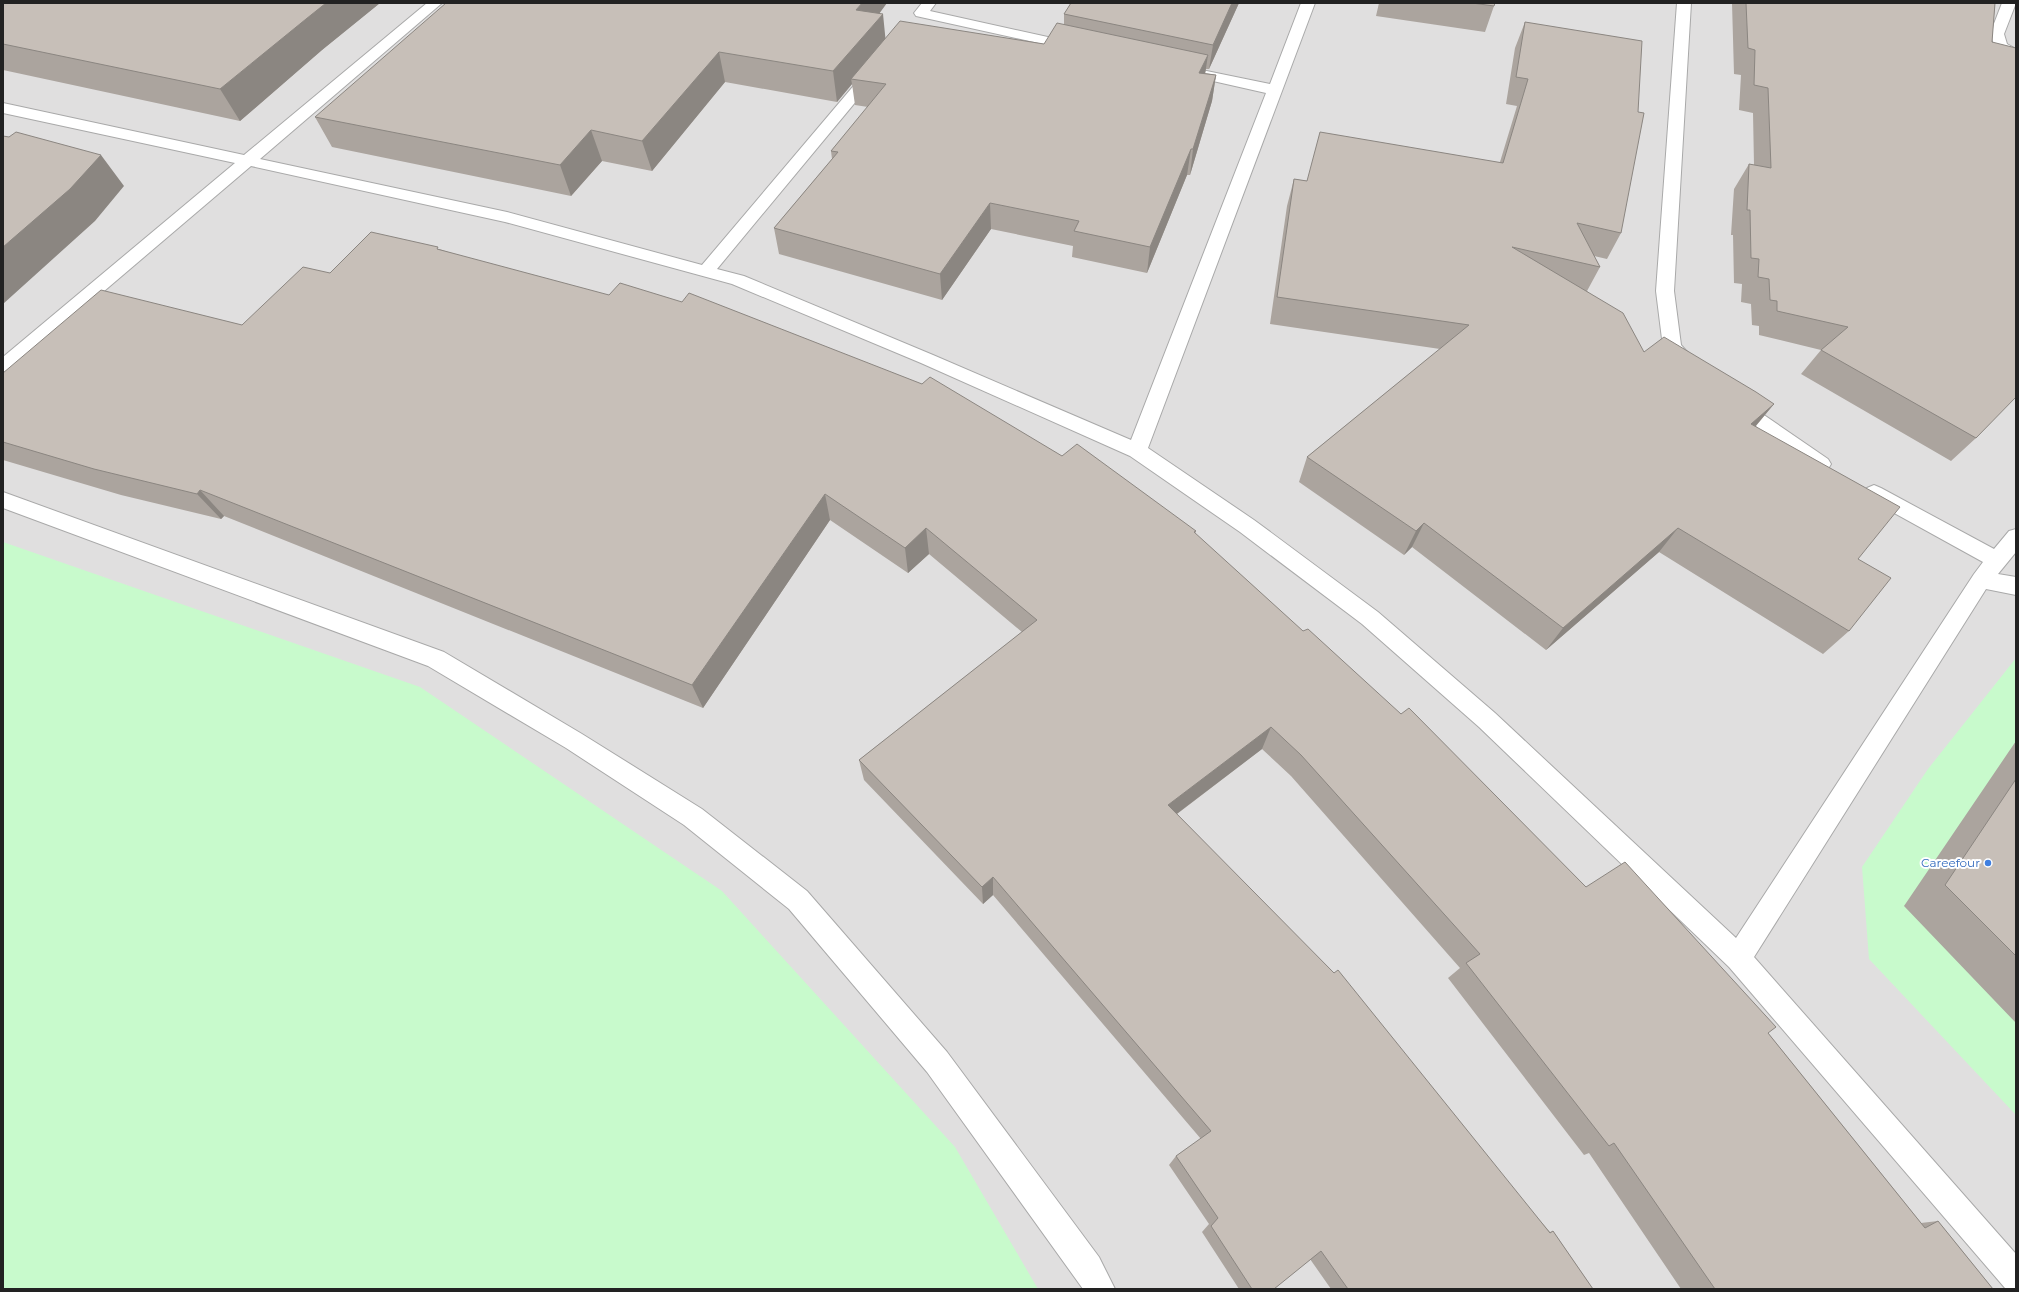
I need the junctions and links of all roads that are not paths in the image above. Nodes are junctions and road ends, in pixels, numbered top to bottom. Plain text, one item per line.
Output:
1 (435, 3) edge
2 (1308, 3) edge
3 (1684, 3) edge
4 (2009, 3) edge
5 (925, 8) edge
6 (911, 26) edge
7 (1090, 50) edge
8 (2016, 55) edge
9 (880, 63) edge
10 (1175, 68) edge
11 (1275, 90) junction
12 (3, 108) edge
13 (248, 161) junction
14 (706, 271) junction
15 (3, 367) edge
16 (1699, 375) edge
17 (1721, 395) edge
18 (1137, 451) junction
19 (1838, 473) edge
20 (1859, 484) edge
21 (3, 500) edge
22 (2016, 537) edge
23 (1997, 560) junction
24 (1981, 580) junction
25 (2016, 586) edge
26 (1738, 958) junction
27 (2016, 1276) edge
28 (1100, 1289) edge

1 - 13 street
2 - 11 street
3 - 16 street
4 - 8 street
5 - 6 street
5 - 7 street
9 - 14 street
10 - 11 street
11 - 18 street
12 - 13 street
13 - 14 street
13 - 15 street
14 - 18 street
17 - 19 street
18 - 26 street
20 - 23 street
21 - 28 street
22 - 23 street
23 - 24 street
24 - 25 street
24 - 26 street
26 - 27 street

